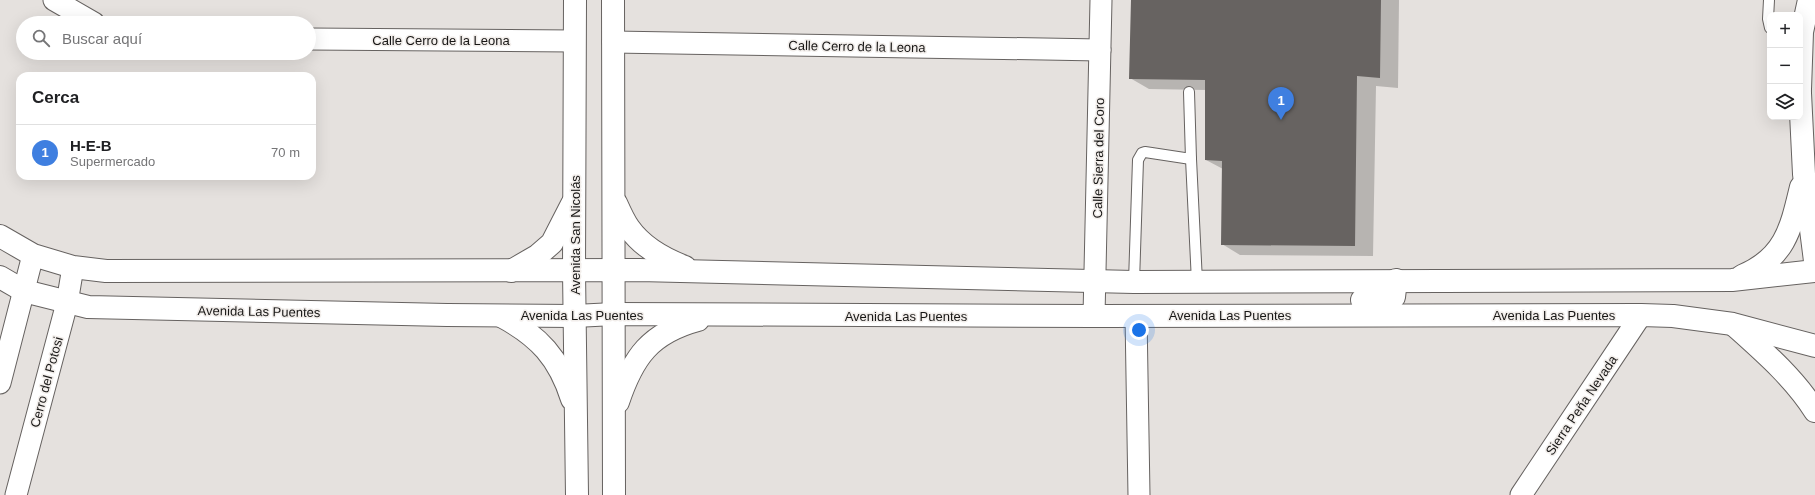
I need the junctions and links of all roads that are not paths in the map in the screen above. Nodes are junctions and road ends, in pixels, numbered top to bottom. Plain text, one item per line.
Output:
1 (54, 0) edge
2 (575, 0) edge
3 (613, 0) edge
4 (1101, 0) edge
5 (1769, 0) edge
6 (1809, 0) edge
7 (1768, 12) edge
8 (82, 16) edge
9 (316, 39) edge
10 (574, 41) junction
11 (613, 42) junction
12 (1100, 50) junction
13 (1800, 84) edge
14 (1189, 92) dead end
15 (1801, 120) edge
16 (1191, 159) junction
17 (1804, 174) junction
18 (574, 200) junction
19 (615, 202) junction
20 (0, 236) edge
21 (33, 255) junction
22 (1815, 262) edge
23 (73, 267) junction
24 (615, 270) junction
25 (511, 271) junction
26 (574, 271) junction
27 (694, 271) junction
28 (1815, 271) edge
29 (0, 277) edge
30 (1396, 280) junction
31 (1732, 280) junction
32 (1095, 281) junction
33 (1134, 282) junction
34 (1197, 282) junction
35 (24, 291) junction
36 (67, 303) junction
37 (614, 314) junction
38 (1641, 314) junction
39 (500, 315) junction
40 (715, 315) junction
41 (1194, 315) junction
42 (575, 316) junction
43 (1094, 316) junction
44 (1136, 316) junction
45 (1733, 324) junction
46 (1815, 346) edge
47 (0, 383) edge
48 (576, 412) junction
49 (1815, 412) edge
50 (614, 413) junction
51 (16, 495) edge
52 (577, 495) edge
53 (614, 495) edge
54 (1139, 495) edge
55 (1521, 495) edge

1 - 8 street
2 - 10 street, Avenida San Nicolás
3 - 11 street
4 - 12 street, Calle Sierra del Coro
5 - 7 lane
6 - 13 street
9 - 10 street, Calle Cerro de la Leona
10 - 18 street, Avenida San Nicolás
11 - 12 street, Calle Cerro de la Leona
11 - 19 street
12 - 32 street, Calle Sierra del Coro
14 - 16 lane
15 - 17 street
16 - 33 lane
16 - 34 lane
17 - 22 street
17 - 31 street
18 - 25 street
18 - 26 street, Avenida San Nicolás
19 - 24 street
19 - 27 street
20 - 21 street
21 - 23 street
21 - 35 street
23 - 25 street
23 - 36 street, Cerro del Potosi
24 - 26 street
24 - 27 street
24 - 37 street
25 - 26 street
26 - 42 street, Avenida San Nicolás
27 - 32 street
28 - 31 street
29 - 35 street, Avenida Las Puentes
30 - 31 street
30 - 34 street
30 - 41 street
32 - 33 street
32 - 43 street, Calle Sierra del Coro
33 - 34 street
35 - 36 street, Avenida Las Puentes
35 - 47 street
36 - 39 street, Avenida Las Puentes
36 - 51 street, Cerro del Potosi
37 - 40 street, Avenida Las Puentes
37 - 42 street, Avenida Las Puentes
37 - 50 street
38 - 41 street, Avenida Las Puentes
38 - 45 street, Avenida Las Puentes
38 - 55 street, Sierra Peña Nevada
39 - 42 street, Avenida Las Puentes
39 - 48 street
40 - 43 street, Avenida Las Puentes
40 - 50 street
41 - 44 street, Avenida Las Puentes
42 - 48 street, Avenida San Nicolás
43 - 44 street, Avenida Las Puentes
44 - 54 street
45 - 46 street, Avenida Las Puentes
45 - 49 street
48 - 52 street, Avenida San Nicolás
50 - 53 street

